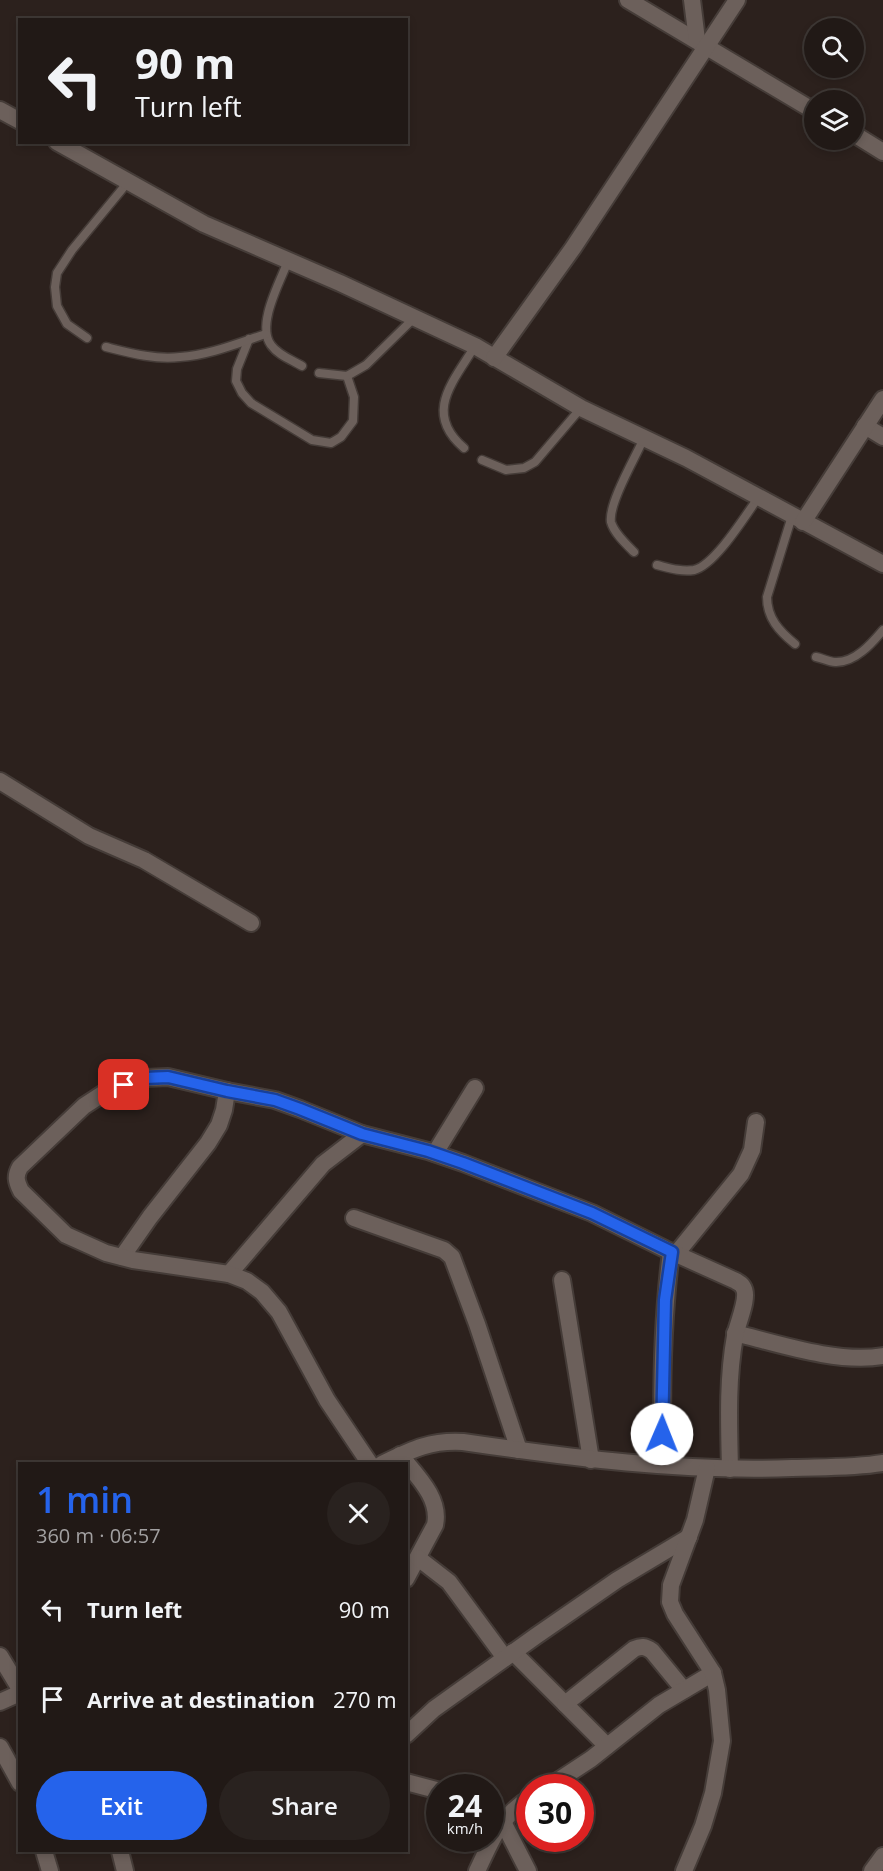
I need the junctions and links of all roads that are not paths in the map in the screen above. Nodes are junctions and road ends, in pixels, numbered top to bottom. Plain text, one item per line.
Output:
1 (628, 0) edge
2 (692, 0) edge
3 (737, 0) edge
4 (702, 43) junction
5 (804, 105) edge
6 (0, 110) edge
7 (18, 120) edge
8 (864, 140) edge
9 (61, 144) edge
10 (883, 152) edge
11 (128, 182) junction
12 (288, 261) junction
13 (414, 318) junction
14 (266, 334) junction
15 (87, 338) dead end
16 (249, 339) junction
17 (475, 346) junction
18 (106, 347) dead end
19 (494, 358) junction
20 (302, 366) dead end
21 (319, 373) dead end
22 (347, 376) junction
23 (883, 399) edge
24 (581, 408) junction
25 (866, 426) junction
26 (883, 437) edge
27 (645, 438) junction
28 (464, 448) dead end
29 (482, 460) dead end
30 (758, 498) junction
31 (797, 519) junction
32 (634, 552) dead end
33 (883, 564) edge
34 (657, 566) dead end
35 (883, 630) edge
36 (795, 644) dead end
37 (816, 657) dead end
38 (0, 782) edge
39 (251, 923) dead end
40 (475, 1088) dead end
41 (227, 1091) junction
42 (756, 1122) dead end
43 (362, 1134) junction
44 (435, 1154) junction
45 (354, 1218) dead end
46 (674, 1253) junction
47 (122, 1257) junction
48 (229, 1274) junction
49 (562, 1280) dead end
50 (735, 1333) junction
51 (883, 1356) edge
52 (519, 1450) junction
53 (400, 1455) junction
54 (591, 1460) junction
55 (369, 1462) edge
56 (386, 1462) edge
57 (406, 1462) edge
58 (883, 1463) edge
59 (408, 1465) edge
60 (663, 1465) junction
61 (707, 1468) junction
62 (730, 1469) junction
63 (689, 1537) junction
64 (418, 1558) junction
65 (408, 1576) edge
66 (509, 1655) junction
67 (0, 1656) edge
68 (713, 1673) junction
69 (18, 1688) edge
70 (684, 1690) junction
71 (18, 1692) edge
72 (0, 1702) edge
73 (565, 1704) junction
74 (408, 1732) edge
75 (607, 1746) junction
76 (0, 1747) edge
77 (569, 1774) edge
78 (18, 1779) edge
79 (408, 1783) edge
80 (426, 1787) edge
81 (516, 1808) edge
82 (504, 1818) edge
83 (504, 1835) edge
84 (44, 1852) edge
85 (485, 1852) edge
86 (883, 1856) edge
87 (122, 1860) edge
88 (50, 1871) edge
89 (134, 1871) edge
90 (477, 1871) edge
91 (528, 1871) edge
92 (684, 1871) edge
93 (872, 1871) edge

1 - 4 street
2 - 4 street
3 - 4 street
4 - 5 street
4 - 19 street
6 - 7 street
8 - 10 street
9 - 11 street
11 - 12 street
11 - 15 lane
12 - 13 street
12 - 14 lane
13 - 17 street
13 - 22 lane
14 - 16 lane
14 - 20 lane
16 - 18 lane
16 - 22 lane
17 - 19 street
17 - 28 lane
19 - 24 street
21 - 22 lane
23 - 25 street
24 - 27 street
24 - 29 lane
25 - 26 street
25 - 31 street
27 - 30 street
27 - 32 lane
30 - 31 street
30 - 34 lane
31 - 33 street
31 - 36 lane
35 - 37 lane
38 - 39 street
40 - 44 street
41 - 43 street
41 - 47 street
41 - 47 street
42 - 46 street
43 - 44 street
43 - 48 street
44 - 46 street
45 - 52 street
46 - 50 street
46 - 60 street
47 - 48 street
48 - 55 street
49 - 54 street
50 - 51 street
50 - 62 street
52 - 53 street
52 - 54 street
53 - 56 street
53 - 57 street
54 - 60 street
58 - 62 street
59 - 64 street
60 - 61 street
61 - 62 street
61 - 63 street
63 - 66 street
63 - 68 street
64 - 65 street
64 - 66 street
66 - 73 street
66 - 74 street
67 - 69 street
68 - 70 street
68 - 92 street
70 - 73 street
70 - 75 street
71 - 72 street
73 - 75 street
75 - 77 street
76 - 78 street
79 - 80 street
81 - 82 street
83 - 91 street
84 - 88 street
85 - 90 street
86 - 93 street
87 - 89 street

